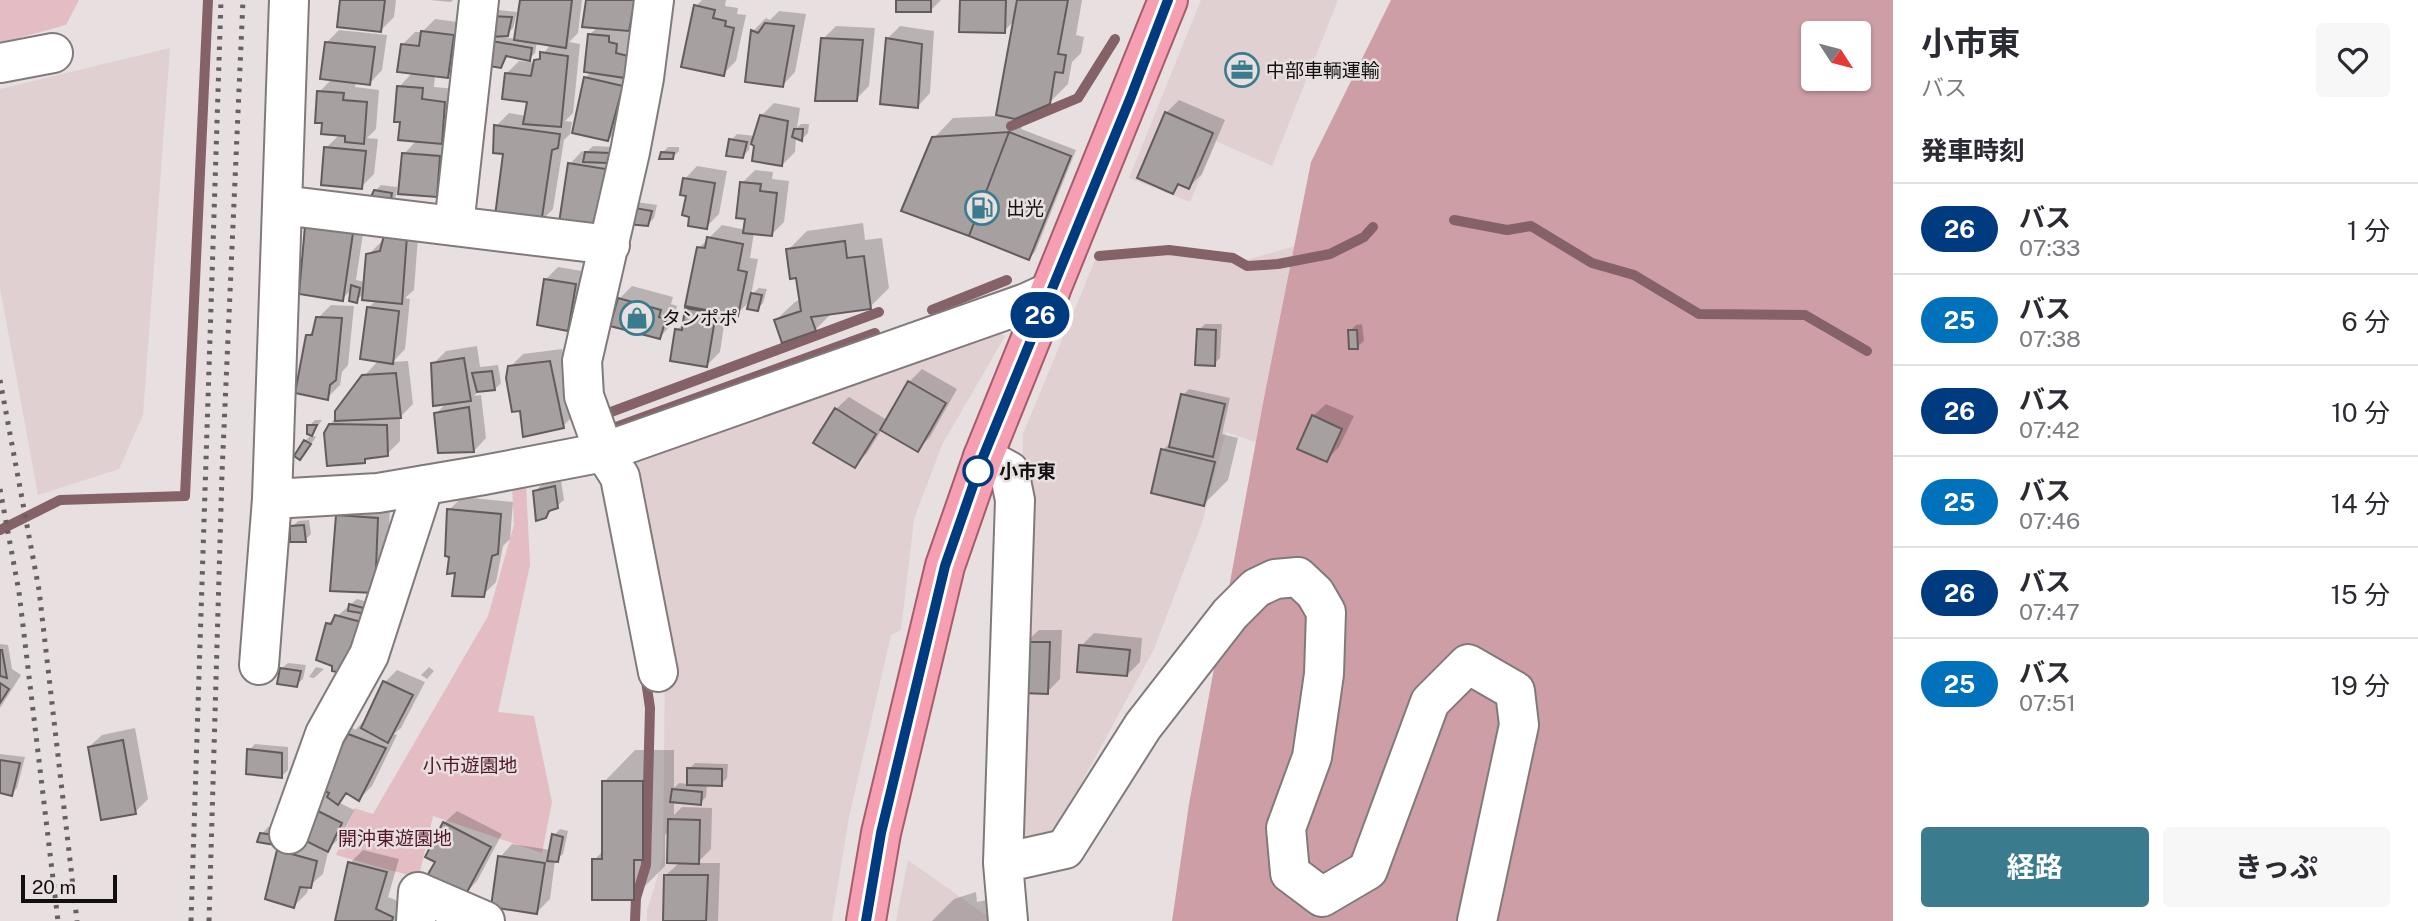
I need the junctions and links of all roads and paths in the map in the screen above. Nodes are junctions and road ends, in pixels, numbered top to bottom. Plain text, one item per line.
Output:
1 (289, 0) edge
2 (479, 0) edge
3 (654, 0) edge
4 (1168, 0) edge
5 (53, 53) dead end
6 (0, 63) edge
7 (282, 205) junction
8 (454, 226) junction
9 (610, 245) junction
10 (1050, 292) junction
11 (599, 439) junction
12 (983, 457) junction
13 (424, 485) junction
14 (272, 499) junction
15 (259, 665) dead end
16 (658, 672) dead end
17 (289, 834) dead end
18 (1003, 863) junction
19 (416, 921) edge
20 (485, 921) edge
21 (866, 921) edge
22 (1008, 921) edge
23 (1477, 921) edge

1 - 7 street
2 - 8 street
3 - 9 street
4 - 10 highway
5 - 6 street
7 - 8 street
7 - 14 street
8 - 9 street
9 - 11 street
10 - 11 street
10 - 12 highway
11 - 13 street
11 - 16 street
12 - 18 street
12 - 21 highway
13 - 14 street
13 - 17 street
14 - 15 street
18 - 22 street
18 - 23 street
19 - 20 street

